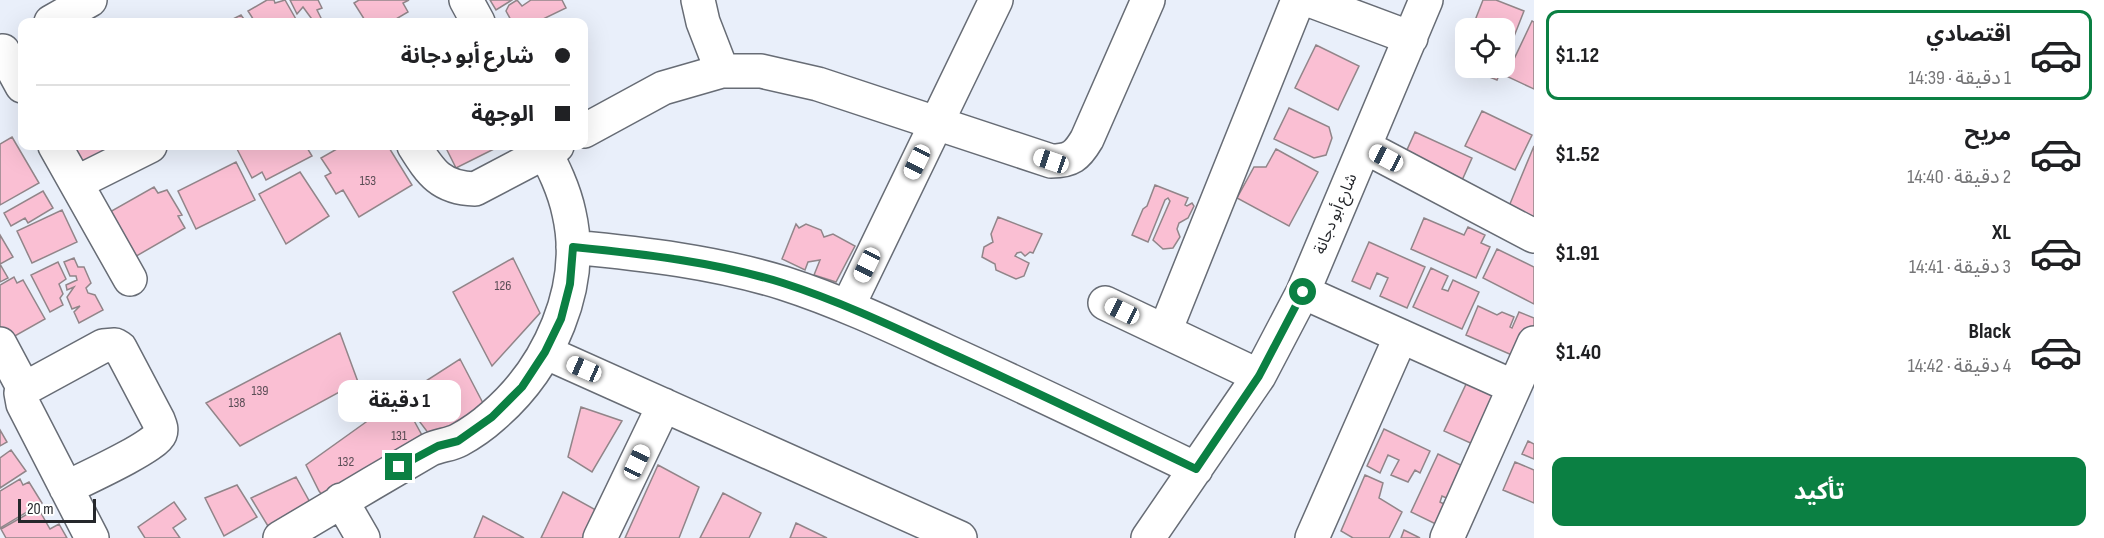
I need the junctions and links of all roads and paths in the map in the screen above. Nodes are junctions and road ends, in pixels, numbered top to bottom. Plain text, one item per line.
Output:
1 (90, 0) edge
2 (466, 0) edge
3 (698, 0) edge
4 (996, 0) edge
5 (1148, 0) edge
6 (1298, 0) edge
7 (1309, 0) edge
8 (1426, 0) edge
9 (58, 18) edge
10 (476, 18) edge
11 (1411, 38) junction
12 (8, 47) edge
13 (722, 71) junction
14 (18, 75) edge
15 (937, 121) junction
16 (588, 129) edge
17 (1365, 147) junction
18 (57, 150) edge
19 (142, 150) edge
20 (417, 150) edge
21 (544, 150) edge
22 (549, 150) edge
23 (76, 183) junction
24 (1534, 236) edge
25 (573, 247) junction
26 (130, 279) dead end
27 (1303, 292) junction
28 (1105, 303) dead end
29 (848, 306) junction
30 (1165, 332) junction
31 (1401, 336) junction
32 (1534, 343) edge
33 (0, 344) edge
34 (545, 352) junction
35 (1259, 376) junction
36 (1514, 387) junction
37 (24, 388) junction
38 (664, 405) junction
39 (1196, 469) junction
40 (66, 488) junction
41 (341, 500) junction
42 (918, 530) edge
43 (92, 538) edge
44 (280, 538) edge
45 (363, 538) edge
46 (600, 538) edge
47 (960, 538) edge
48 (1148, 538) edge
49 (1312, 538) edge
50 (1446, 538) edge

1 - 9 street
2 - 10 street
3 - 13 street
4 - 15 street
5 - 15 street
6 - 30 street
7 - 11 street
8 - 11 street, شارع أبو دجانة
11 - 17 street, شارع أبو دجانة
12 - 14 street
13 - 15 street
13 - 16 street
15 - 29 street
17 - 24 street
17 - 27 street, شارع أبو دجانة
18 - 23 street
19 - 23 street
20 - 21 street
22 - 25 street
23 - 26 street
25 - 29 street
25 - 34 street
27 - 31 street
27 - 35 street, شارع أبو دجانة
28 - 30 street
29 - 39 street
30 - 35 street
31 - 36 street
31 - 49 street
32 - 36 street
33 - 37 street
34 - 38 street
34 - 41 street
35 - 39 street, شارع أبو دجانة
36 - 50 street
37 - 40 street
37 - 40 street
38 - 42 street
38 - 46 street
39 - 48 street, شارع أبو دجانة
40 - 43 street
41 - 44 street
41 - 45 street
42 - 47 street

